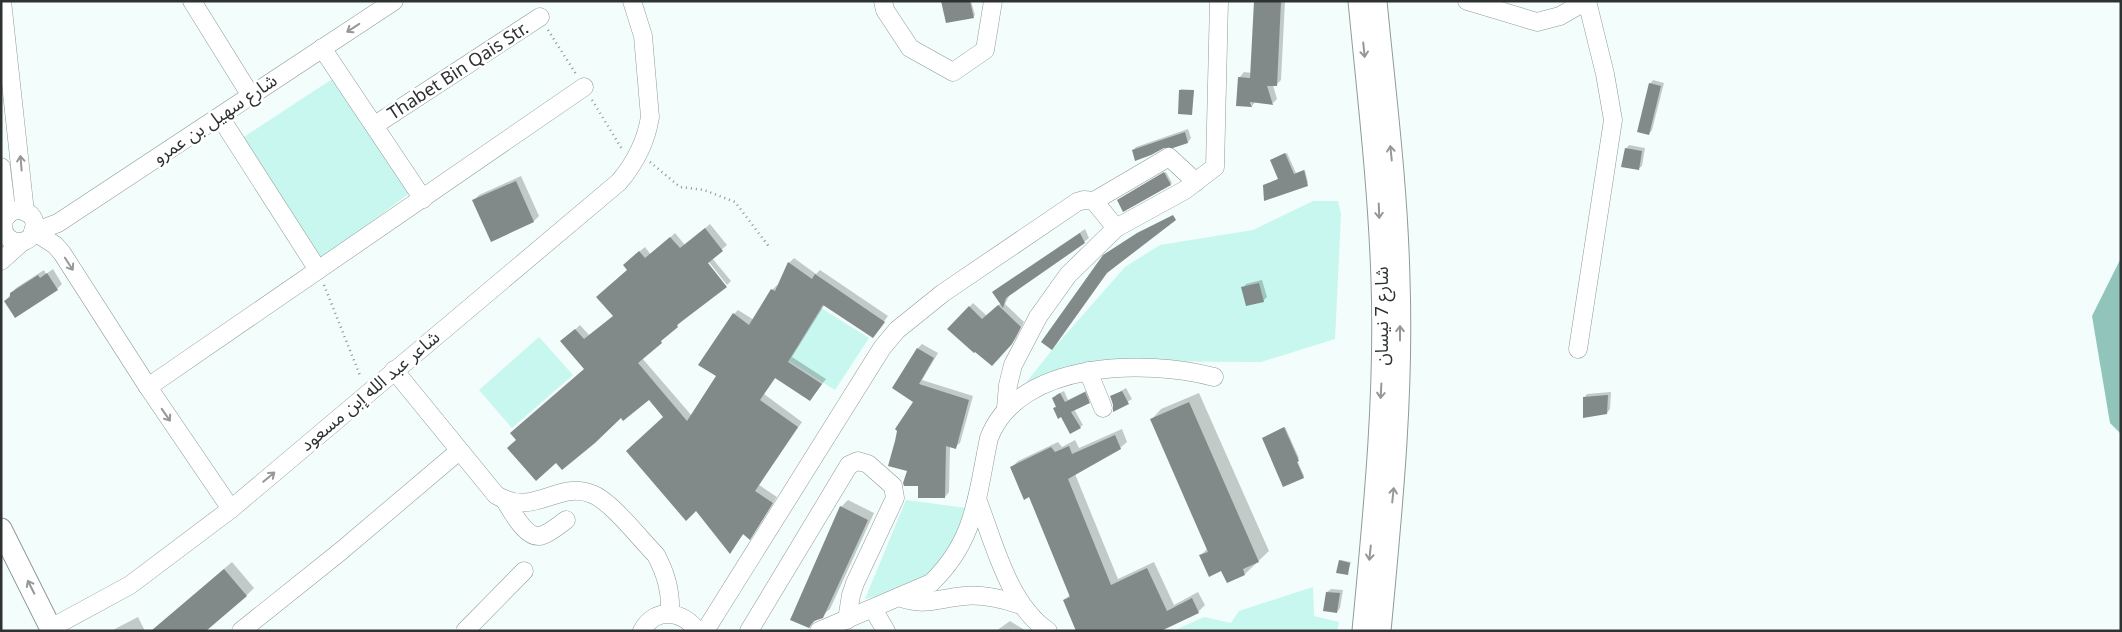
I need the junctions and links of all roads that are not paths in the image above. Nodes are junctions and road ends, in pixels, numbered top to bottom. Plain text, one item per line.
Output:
1 (2, 1) edge
2 (192, 1) edge
3 (394, 1) edge
4 (632, 1) edge
5 (882, 1) edge
6 (993, 1) edge
7 (1219, 1) edge
8 (1359, 1) edge
9 (1376, 1) edge
10 (1467, 1) edge
11 (1587, 1) edge
12 (540, 17) dead end
13 (322, 48) junction
14 (584, 86) dead end
15 (251, 96) junction
16 (220, 117) junction
17 (375, 125) junction
18 (1, 167) edge
19 (1196, 182) junction
20 (423, 199) junction
21 (1094, 202) junction
22 (25, 212) junction
23 (4, 225) edge
24 (1116, 228) junction
25 (30, 234) junction
26 (1, 261) edge
27 (318, 270) junction
28 (1578, 349) dead end
29 (394, 370) junction
30 (1088, 371) junction
31 (1214, 377) dead end
32 (148, 387) junction
33 (1006, 408) junction
34 (1103, 408) dead end
35 (459, 451) junction
36 (504, 499) junction
37 (977, 499) junction
38 (232, 509) junction
39 (566, 520) dead end
40 (1, 529) edge
41 (524, 571) dead end
42 (899, 597) junction
43 (1021, 605) junction
44 (873, 609) junction
45 (670, 613) junction
46 (847, 620) junction
47 (52, 629) edge
48 (241, 631) edge
49 (465, 631) edge
50 (642, 631) edge
51 (698, 631) edge
52 (705, 631) edge
53 (749, 631) edge
54 (819, 631) edge
55 (886, 631) edge
56 (1048, 631) edge
57 (1362, 631) edge
58 (1380, 631) edge

22 -> 1 street
2 - 15 street
3 -> 13 street, شارع سهيل بن عمرو
4 - 29 street, شاعر عبد الله إبن مسعود
5 - 6 street
7 - 19 street
8 -> 57 main road, شارع 7 نيسان
58 -> 9 main road, شارع 7 نيسان
10 - 11 street
11 - 28 street
12 - 17 street, Thabet Bin Qais Str.
13 - 15 street, شارع سهيل بن عمرو
13 - 17 street
14 - 20 street
15 - 16 street, شارع سهيل بن عمرو
16 - 25 street, شارع سهيل بن عمرو
16 - 27 street
17 - 20 street
18 - 23 street
19 - 21 street
19 - 24 street
20 - 27 street
21 - 24 street
21 - 52 street
22 - 23 street
22 - 25 street
23 - 25 street
24 - 33 street
25 - 26 street, شارع سهيل بن عمرو
25 -> 32 street
27 - 32 street
29 - 35 street
38 -> 29 street, شاعر عبد الله إبن مسعود
30 - 31 street
30 - 33 street
30 - 34 street
32 -> 38 street
33 - 37 street
35 - 36 street
35 - 48 street
36 - 39 street
36 - 45 street
37 - 42 street
37 - 43 street
38 - 47 street, شاعر عبد الله إبن مسعود
47 -> 40 main road
41 - 49 street
42 - 43 street
42 - 44 street
43 - 56 street
44 - 46 street
44 - 55 street
45 - 50 street
45 - 51 street
46 - 53 street
46 - 54 street

